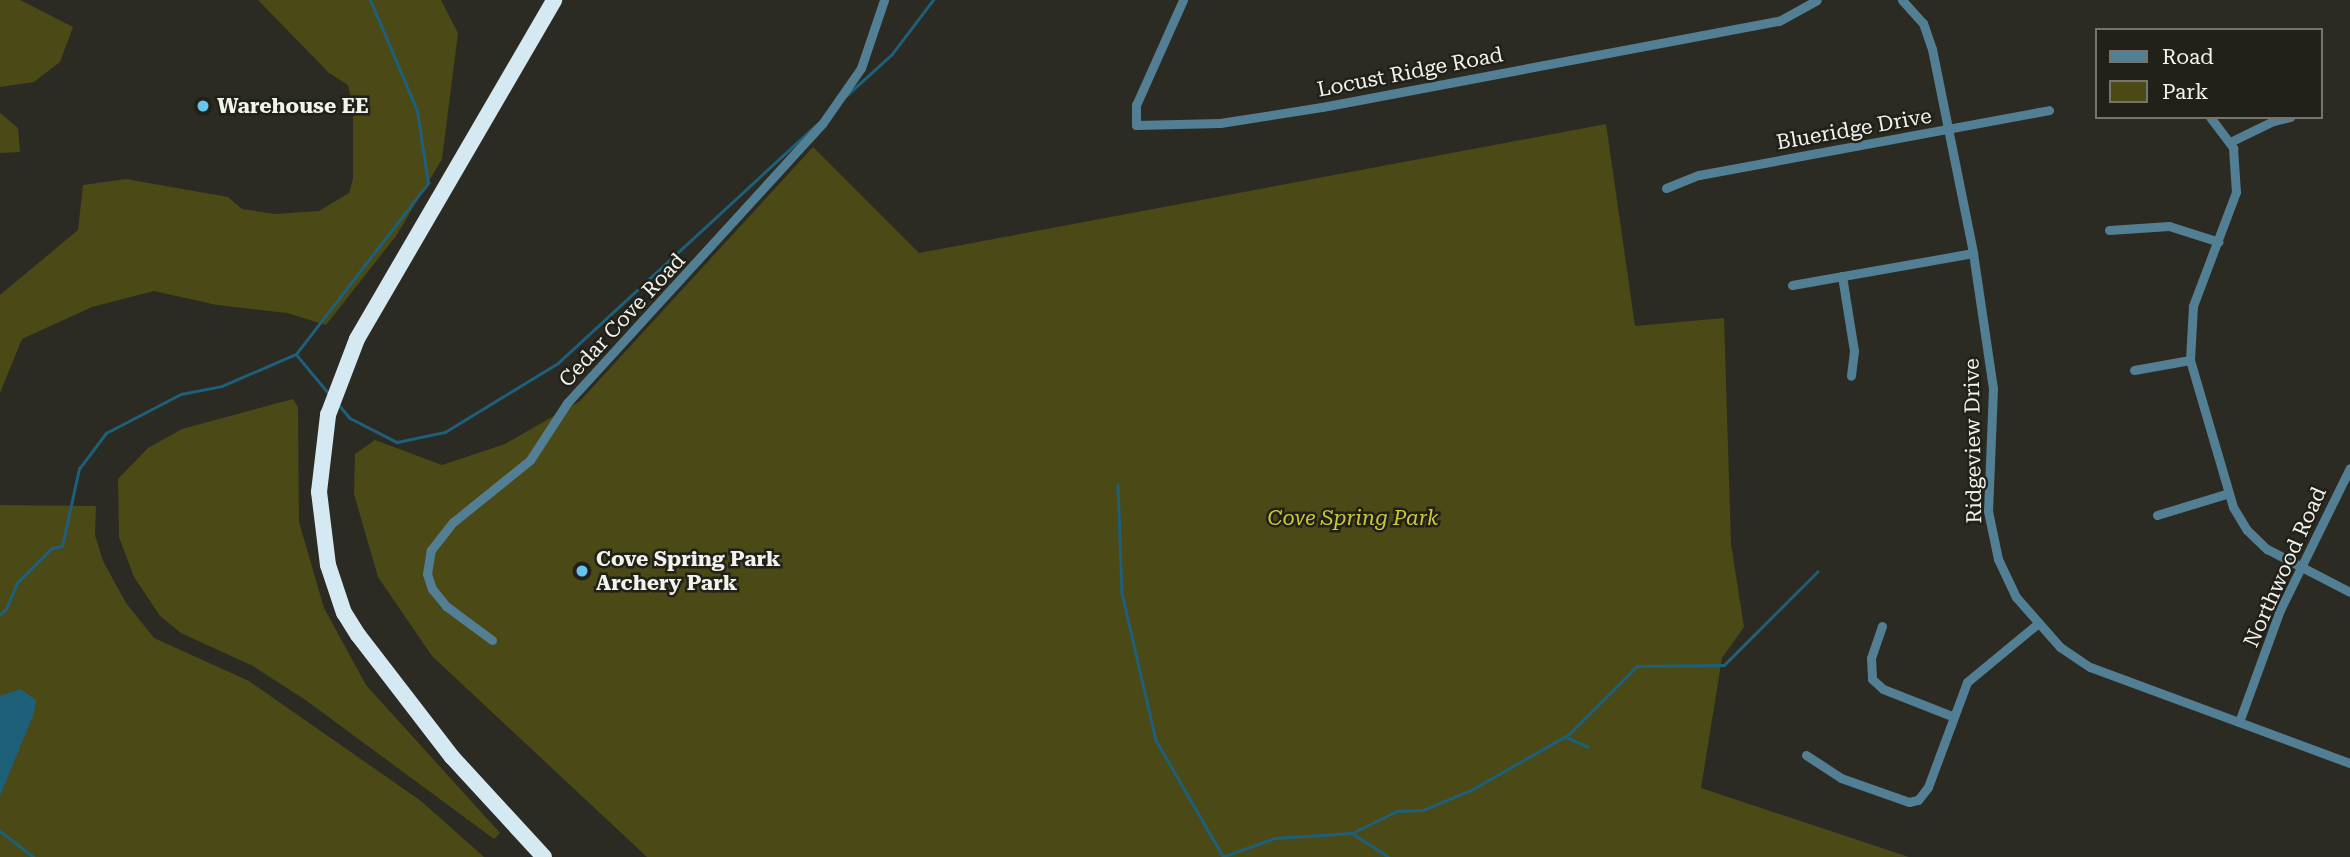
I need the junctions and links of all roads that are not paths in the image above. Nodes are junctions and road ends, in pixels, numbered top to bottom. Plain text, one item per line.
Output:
1 (554, 0) edge
2 (884, 0) edge
3 (1183, 0) edge
4 (1817, 0) edge
5 (1902, 0) edge
6 (2049, 110) dead end
7 (2212, 119) edge
8 (2282, 119) edge
9 (1947, 129) junction
10 (2230, 142) junction
11 (1666, 188) dead end
12 (2109, 230) dead end
13 (2218, 242) junction
14 (1973, 253) junction
15 (1842, 276) junction
16 (1792, 285) dead end
17 (2190, 360) junction
18 (2134, 370) dead end
19 (1852, 376) dead end
20 (2350, 468) edge
21 (2229, 494) junction
22 (2157, 515) dead end
23 (2300, 568) junction
24 (2350, 592) edge
25 (2037, 624) junction
26 (1882, 626) dead end
27 (492, 640) dead end
28 (1952, 716) junction
29 (2239, 722) junction
30 (1806, 755) dead end
31 (2350, 763) edge
32 (544, 857) edge

1 - 32 highway
2 - 27 street, Cedar Cove Road
3 - 4 street, Locust Ridge Road
5 - 9 street, Ridgeview Drive
6 - 9 street, Blueridge Drive
7 - 10 street
8 - 10 street
9 - 11 street, Blueridge Drive
9 - 14 street, Ridgeview Drive
10 - 13 street
12 - 13 street
13 - 17 street
14 - 15 street
14 - 25 street, Ridgeview Drive
15 - 16 street
15 - 19 street
17 - 18 street
17 - 21 street
20 - 23 street, Northwood Road
21 - 22 street
21 - 23 street
23 - 24 street
23 - 29 street, Northwood Road
25 - 28 street
25 - 29 street, Ridgeview Drive
26 - 28 street
28 - 30 street
29 - 31 street, Ridgeview Drive

